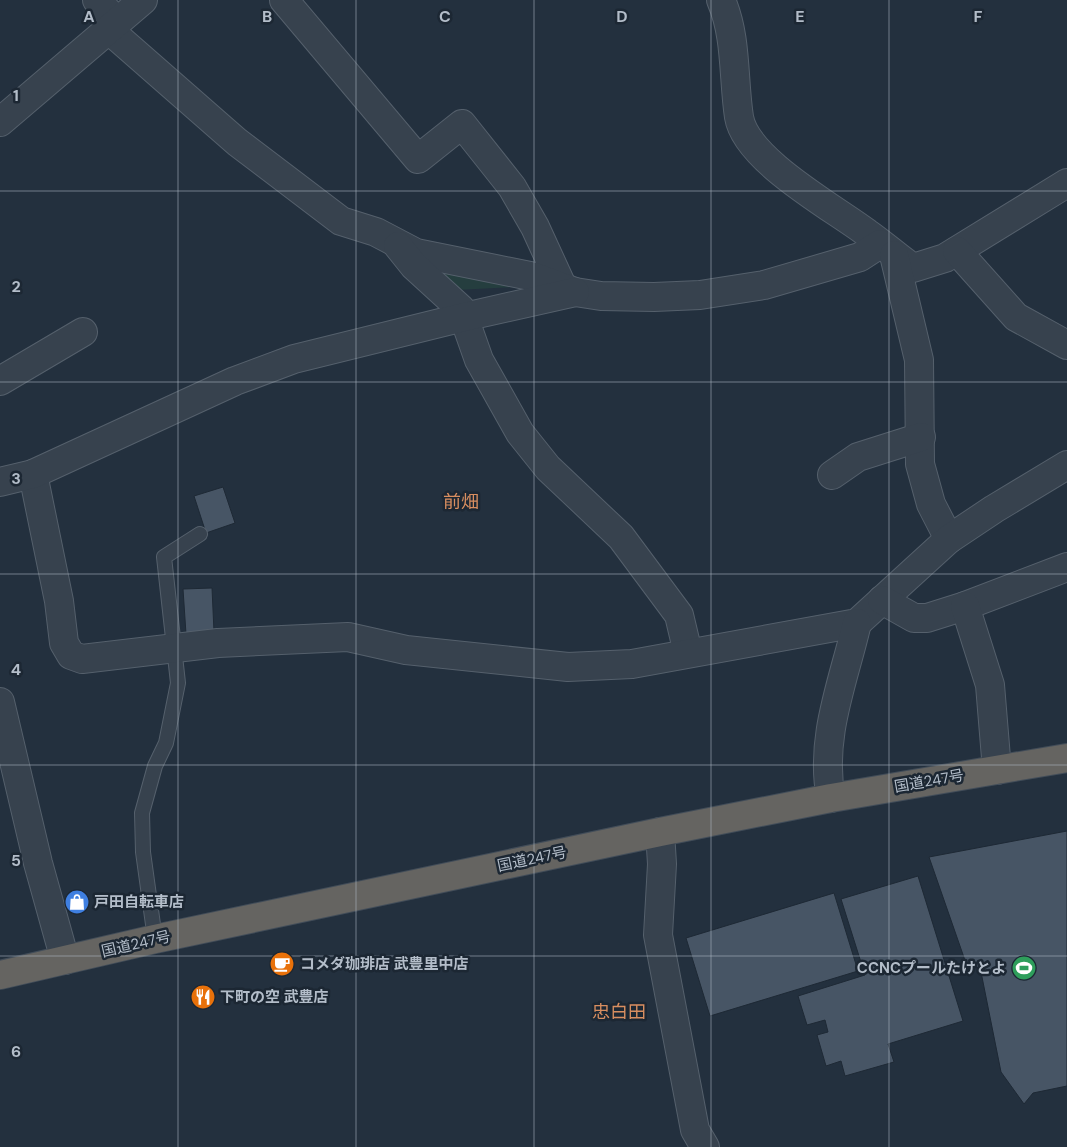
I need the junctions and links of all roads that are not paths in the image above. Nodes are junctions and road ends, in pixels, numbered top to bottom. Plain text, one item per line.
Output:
1 (97, 0) edge
2 (143, 0) edge
3 (284, 0) edge
4 (721, 0) edge
5 (113, 26) junction
6 (0, 122) edge
7 (1067, 183) edge
8 (393, 241) junction
9 (887, 249) junction
10 (957, 251) junction
11 (569, 290) junction
12 (464, 317) junction
13 (83, 332) dead end
14 (1067, 345) edge
15 (0, 381) edge
16 (921, 437) junction
17 (1067, 465) edge
18 (33, 474) junction
19 (832, 475) dead end
20 (0, 482) edge
21 (200, 534) dead end
22 (949, 539) junction
23 (1067, 567) edge
24 (882, 600) junction
25 (965, 606) junction
26 (857, 623) junction
27 (174, 648) junction
28 (688, 653) junction
29 (0, 702) edge
30 (1067, 758) edge
31 (997, 770) junction
32 (831, 798) junction
33 (660, 832) junction
34 (156, 939) junction
35 (65, 960) junction
36 (0, 976) edge
37 (705, 1147) edge

1 - 5 street
2 - 5 street
3 - 11 street
4 - 9 street
5 - 6 street
5 - 8 street
7 - 10 street
8 - 11 street
8 - 12 street
9 - 10 street
9 - 11 street
9 - 16 street
10 - 14 street
11 - 12 street
12 - 18 street
12 - 28 street
13 - 15 street
16 - 19 street
16 - 22 street
17 - 22 street
18 - 20 street
18 - 27 street
21 - 27 lane
22 - 24 street
23 - 25 street
24 - 25 street
24 - 26 street
25 - 31 street
26 - 28 street
26 - 32 street
27 - 28 street
27 - 34 lane
29 - 35 street
30 - 31 highway, 国道247号
31 - 32 highway, 国道247号
32 - 33 highway, 国道247号
33 - 34 highway, 国道247号
33 - 37 street
34 - 35 highway, 国道247号
35 - 36 highway, 国道247号

